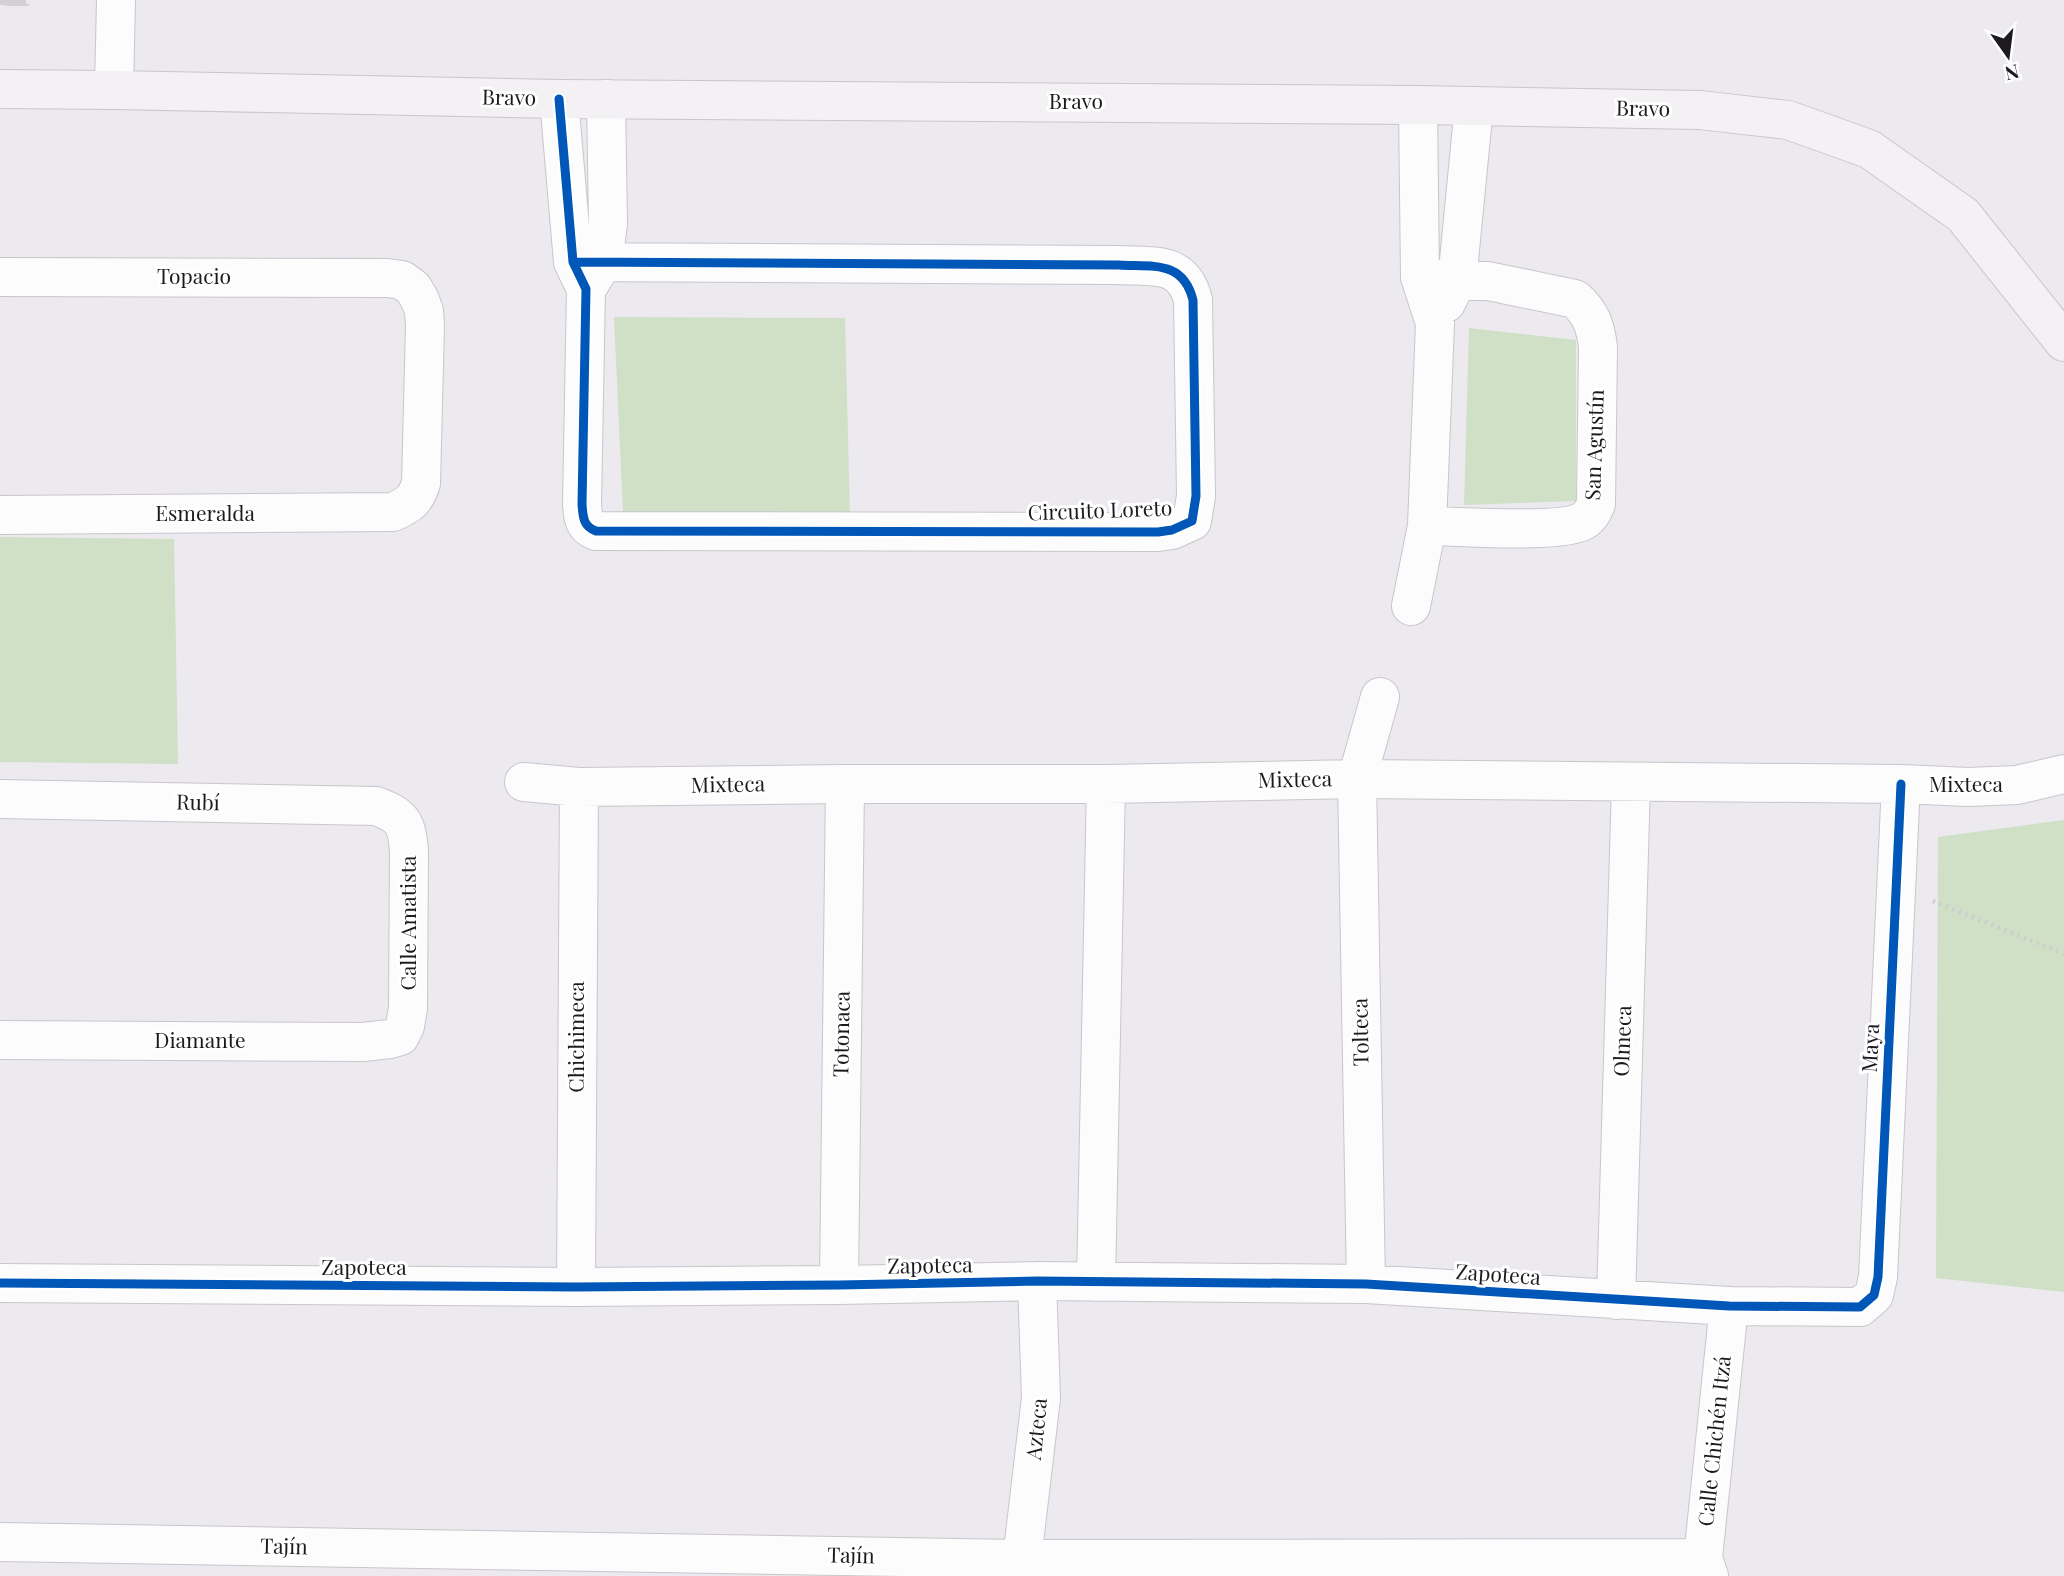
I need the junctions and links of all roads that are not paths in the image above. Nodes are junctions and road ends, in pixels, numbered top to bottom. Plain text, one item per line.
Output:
1 (116, 0) edge
2 (0, 89) edge
3 (114, 90) junction
4 (559, 99) junction
5 (606, 99) junction
6 (1418, 105) junction
7 (1474, 106) junction
8 (587, 271) junction
9 (0, 277) edge
10 (1420, 277) junction
11 (1457, 281) junction
12 (1435, 323) junction
13 (2064, 342) edge
14 (408, 505) joint
15 (0, 515) edge
16 (1427, 526) junction
17 (1411, 606) dead end
18 (1380, 697) dead end
19 (2064, 774) edge
20 (1357, 779) junction
21 (524, 782) dead end
22 (845, 783) junction
23 (1631, 783) junction
24 (1901, 784) junction
25 (1106, 785) junction
26 (579, 787) junction
27 (0, 799) edge
28 (394, 813) joint
29 (400, 1036) joint
30 (0, 1040) edge
31 (1037, 1281) junction
32 (1096, 1282) junction
33 (0, 1283) edge
34 (1366, 1284) junction
35 (839, 1285) junction
36 (576, 1287) junction
37 (1616, 1300) junction
38 (1729, 1306) junction
39 (1860, 1307) joint
40 (0, 1542) edge
41 (1706, 1567) edge
42 (1021, 1568) edge

1 - 3 street
2 - 3 main road, Bravo
3 - 4 main road, Bravo
4 - 5 main road, Bravo
4 - 8 street
5 - 6 main road, Bravo
5 - 8 street
6 - 7 main road, Bravo
6 - 10 street
7 - 11 street
7 - 13 main road, Bravo
8 - 8 street, Circuito Loreto
9 - 14 street, Topacio
10 - 11 street, San Agustín
10 - 12 street
11 - 12 street
11 - 16 street, San Agustín
12 - 16 street
14 - 15 street, Esmeralda
16 - 17 street
18 - 20 street, Tolteca
19 - 24 street, Mixteca
20 - 23 street, Mixteca
20 - 25 street, Mixteca
20 - 34 street, Tolteca
21 - 26 street, Mixteca
22 - 25 street, Mixteca
22 - 26 street, Mixteca
22 - 35 street, Totonaca
23 - 24 street, Mixteca
23 - 37 street, Olmeca
24 - 39 street, Maya
25 - 32 street
26 - 36 street, Chichimeca
27 - 28 street, Rubí
28 - 29 street, Calle Amatista
29 - 30 street, Diamante
31 - 32 street, Zapoteca
31 - 35 street, Zapoteca
31 - 42 street, Azteca
32 - 34 street, Zapoteca
33 - 36 street, Zapoteca
34 - 37 street, Zapoteca
35 - 36 street, Zapoteca
37 - 38 street, Zapoteca
38 - 39 street, Zapoteca
38 - 41 street, Calle Chichén Itzá
40 - 42 street, Tajín
41 - 42 street, Tajín

